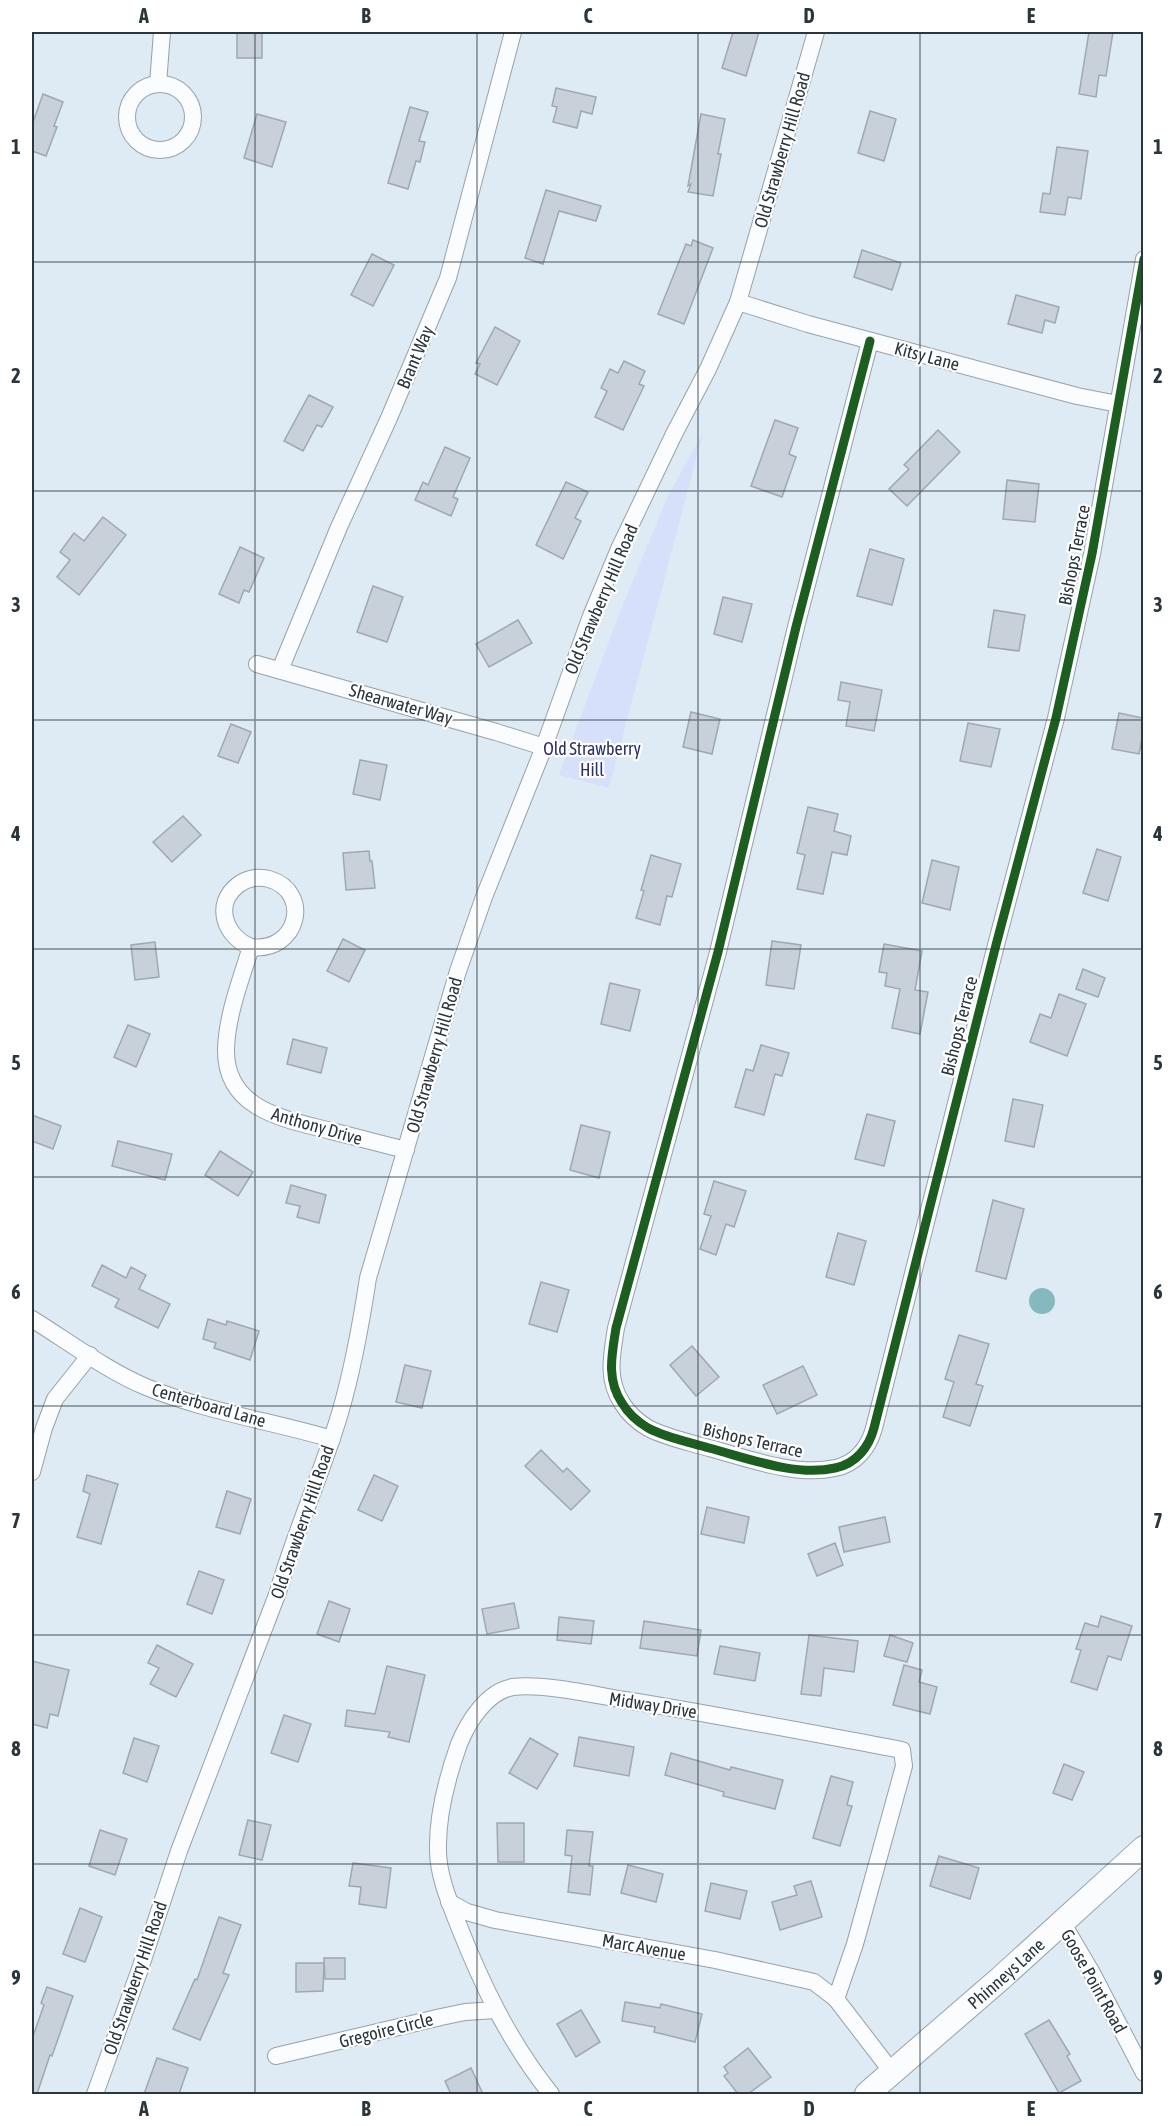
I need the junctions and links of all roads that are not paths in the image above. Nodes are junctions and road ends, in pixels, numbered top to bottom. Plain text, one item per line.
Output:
1 (162, 32) edge
2 (513, 32) edge
3 (816, 32) edge
4 (158, 84) junction
5 (1143, 259) edge
6 (738, 303) junction
7 (870, 340) junction
8 (1118, 404) junction
9 (257, 664) dead end
10 (280, 670) junction
11 (544, 747) junction
12 (251, 947) junction
13 (406, 1150) junction
14 (32, 1319) edge
15 (90, 1355) junction
16 (332, 1439) junction
17 (32, 1472) edge
18 (1143, 1848) edge
19 (449, 1902) junction
20 (1062, 1922) junction
21 (836, 2000) junction
22 (496, 2010) junction
23 (276, 2056) dead end
24 (892, 2072) junction
25 (1143, 2073) edge
26 (95, 2094) edge
27 (551, 2094) edge
28 (867, 2094) edge

1 - 4 street
2 - 10 street, Brant Way
3 - 6 street, Old Strawberry Hill Road
4 - 4 street
5 - 8 street, Bishops Terrace
6 - 7 street, Kitsy Lane
6 - 11 street, Old Strawberry Hill Road
7 - 8 street, Kitsy Lane
7 - 8 street, Bishops Terrace
9 - 10 street, Shearwater Way
10 - 11 street, Shearwater Way
11 - 13 street, Old Strawberry Hill Road
12 - 12 street
12 - 13 street, Anthony Drive
13 - 16 street, Old Strawberry Hill Road
14 - 15 street, Centerboard Lane
15 - 16 street, Centerboard Lane
15 - 17 street
16 - 26 street, Old Strawberry Hill Road
18 - 20 main road, Phinneys Lane
19 - 21 street, Marc Avenue
19 - 21 street, Midway Drive
19 - 22 street, Midway Drive
20 - 24 main road, Phinneys Lane
20 - 25 street, Goose Point Road
21 - 24 street
22 - 23 street, Gregoire Circle
22 - 27 street, Midway Drive
24 - 28 main road, Phinneys Lane

